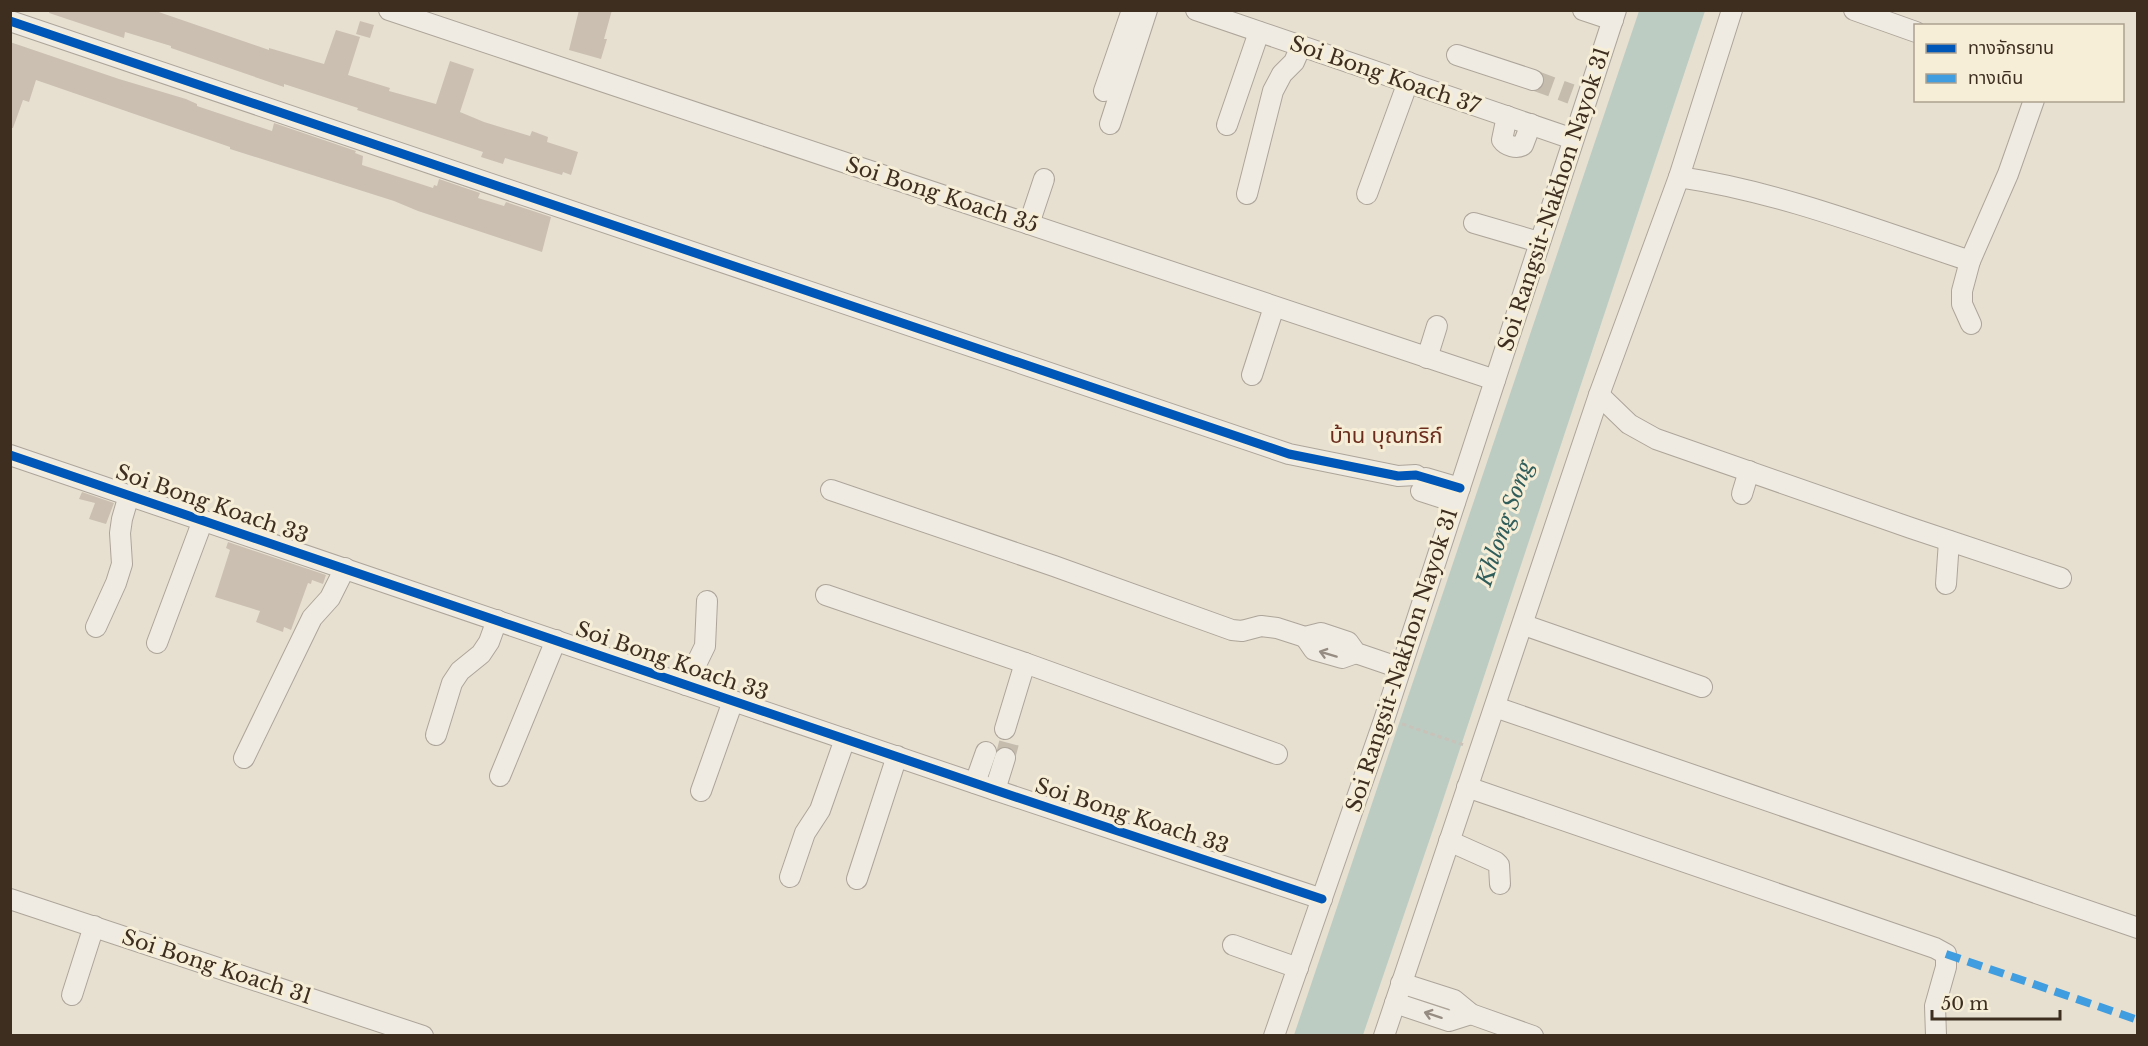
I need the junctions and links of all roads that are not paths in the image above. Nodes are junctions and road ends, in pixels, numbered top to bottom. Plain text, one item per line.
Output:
1 (389, 10) edge
2 (1132, 10) edge
3 (1147, 10) edge
4 (1196, 10) edge
5 (1583, 10) edge
6 (1732, 10) edge
7 (1854, 10) edge
8 (1614, 15) edge
9 (10, 21) edge
10 (1914, 31) edge
11 (1259, 32) junction
12 (1301, 46) junction
13 (1457, 55) dead end
14 (1533, 80) tunnel mouth
15 (1408, 82) junction
16 (1104, 91) dead end
17 (2033, 102) edge
18 (1508, 116) junction
19 (1110, 124) dead end
20 (1531, 124) junction
21 (1227, 125) dead end
22 (1573, 139) junction
23 (1679, 177) junction
24 (1044, 179) dead end
25 (1247, 194) dead end
26 (1367, 194) dead end
27 (1474, 223) dead end
28 (1029, 224) junction
29 (1539, 242) junction
30 (1970, 261) junction
31 (1274, 306) junction
32 (1971, 324) dead end
33 (1437, 326) dead end
34 (1427, 358) junction
35 (1252, 375) dead end
36 (1495, 380) junction
37 (1599, 395) junction
38 (10, 455) edge
39 (1749, 471) junction
40 (831, 490) dead end
41 (1742, 494) dead end
42 (129, 495) junction
43 (1457, 495) junction
44 (203, 520) junction
45 (1948, 541) junction
46 (345, 568) junction
47 (2061, 578) dead end
48 (1946, 584) dead end
49 (826, 595) dead end
50 (707, 601) dead end
51 (497, 620) junction
52 (1524, 625) junction
53 (96, 627) dead end
54 (556, 640) junction
55 (157, 643) dead end
56 (1025, 663) junction
57 (1400, 668) junction
58 (686, 685) junction
59 (1702, 687) dead end
60 (733, 701) junction
61 (1495, 707) junction
62 (436, 735) dead end
63 (845, 739) junction
64 (999, 744) junction
65 (1277, 754) dead end
66 (897, 756) junction
67 (244, 758) dead end
68 (500, 776) dead end
69 (975, 783) junction
70 (1467, 787) junction
71 (995, 790) junction
72 (701, 791) dead end
73 (1449, 841) junction
74 (790, 877) dead end
75 (857, 879) dead end
76 (1500, 884) dead end
77 (10, 899) edge
78 (1322, 899) junction
79 (94, 926) junction
80 (2138, 928) edge
81 (1233, 945) dead end
82 (1298, 968) junction
83 (1401, 983) junction
84 (72, 995) dead end
85 (1395, 1003) junction
86 (1471, 1014) junction
87 (423, 1035) edge
88 (1274, 1035) edge
89 (1384, 1035) edge
90 (1533, 1035) edge
91 (1936, 1035) edge

1 - 28 street, Soi Bong Koach 35
2 - 16 street
3 - 19 street
4 - 11 street, Soi Bong Koach 37
5 - 8 street
6 - 23 street
7 - 10 street
8 - 22 street, Soi Rangsit-Nakhon Nayok 31
9 - 43 street
11 - 12 street, Soi Bong Koach 37
11 - 21 street
12 - 15 street, Soi Bong Koach 37
12 - 25 street
13 - 14 street
15 - 18 street, Soi Bong Koach 37
15 - 26 street
17 - 30 street
18 - 20 street, Soi Bong Koach 37
18 - 20 street
20 - 22 street, Soi Bong Koach 37
22 - 29 street, Soi Rangsit-Nakhon Nayok 31
23 - 30 street
23 - 37 street
24 - 28 street
27 - 29 street
28 - 31 street, Soi Bong Koach 35
29 - 36 street, Soi Rangsit-Nakhon Nayok 31
30 - 32 street
31 - 34 street, Soi Bong Koach 35
31 - 35 street
33 - 34 street
34 - 36 street, Soi Bong Koach 35
36 - 43 street, Soi Rangsit-Nakhon Nayok 31
37 - 39 street
37 - 52 street
38 - 42 street, Soi Bong Koach 33
39 - 41 street
39 - 45 street
40 - 57 street
42 - 44 street, Soi Bong Koach 33
42 - 53 street
43 - 57 street, Soi Rangsit-Nakhon Nayok 31
44 - 46 street, Soi Bong Koach 33
44 - 55 street
45 - 47 street
45 - 48 street
46 - 51 street, Soi Bong Koach 33
46 - 67 street
49 - 56 street
50 - 58 street
51 - 54 street, Soi Bong Koach 33
51 - 62 street
52 - 59 street
52 - 61 street
54 - 58 street, Soi Bong Koach 33
54 - 68 street
56 - 64 street
56 - 65 street
57 - 78 street, Soi Rangsit-Nakhon Nayok 31
58 - 60 street, Soi Bong Koach 33
60 - 63 street, Soi Bong Koach 33
60 - 72 street
61 - 70 street
61 - 80 street
63 - 66 street, Soi Bong Koach 33
63 - 74 street
64 - 69 street
64 - 71 street
66 - 69 street, Soi Bong Koach 33
66 - 75 street
69 - 71 street, Soi Bong Koach 33
70 - 73 street
70 - 91 street
71 - 78 street, Soi Bong Koach 33
73 - 76 street
73 - 83 street
77 - 79 street, Soi Bong Koach 31
78 - 82 street, Soi Rangsit-Nakhon Nayok 31
79 - 84 street
79 - 87 street, Soi Bong Koach 31
81 - 82 street
82 - 88 street, Soi Rangsit-Nakhon Nayok 31
83 - 85 street
83 - 86 street
86 -> 85 street
85 - 89 street
86 - 90 street

